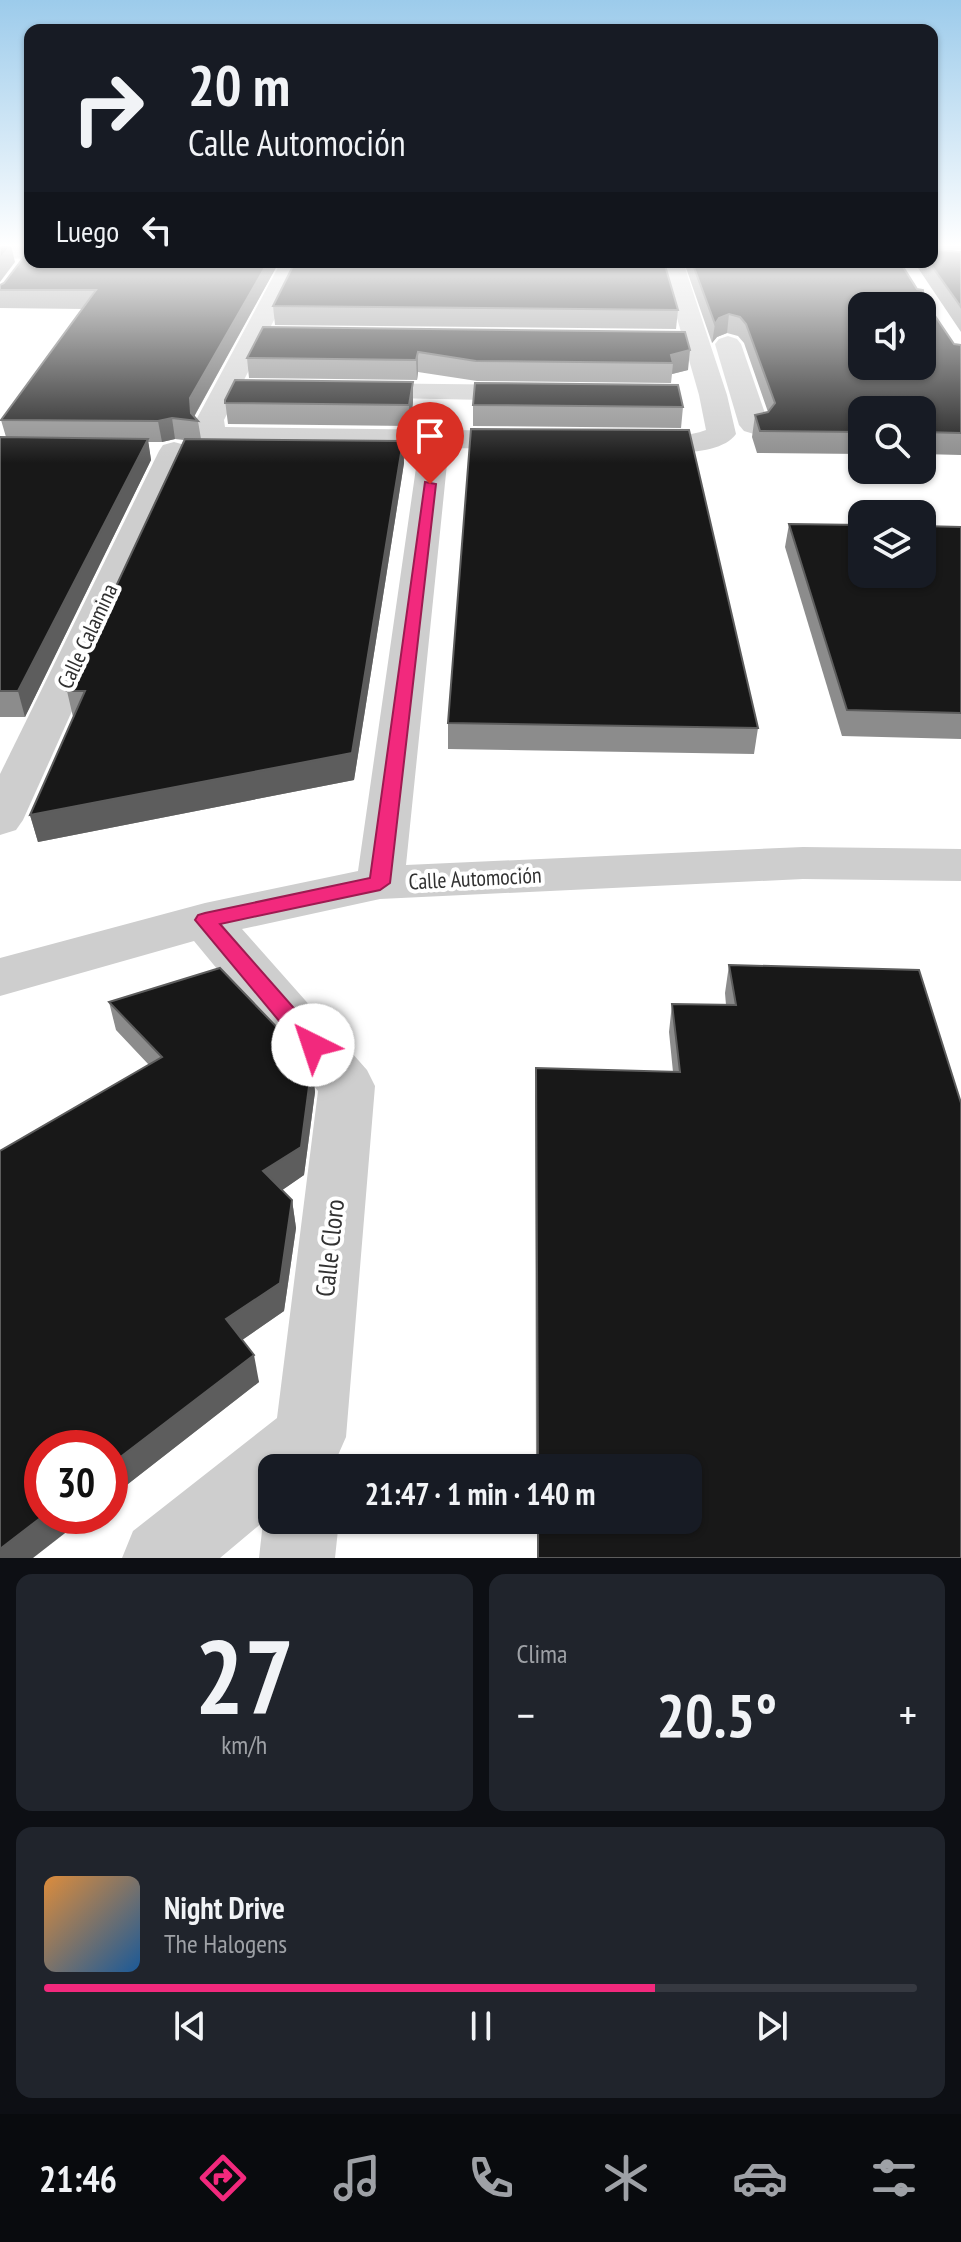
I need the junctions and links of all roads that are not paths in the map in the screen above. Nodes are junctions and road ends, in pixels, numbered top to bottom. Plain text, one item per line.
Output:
1 (264, 318) edge
2 (689, 318) edge
3 (720, 318) edge
4 (255, 335) junction
5 (287, 336) edge
6 (665, 340) edge
7 (696, 340) junction
8 (226, 389) junction
9 (257, 389) edge
10 (320, 390) edge
11 (556, 393) edge
12 (681, 395) edge
13 (713, 395) junction
14 (754, 425) edge
15 (557, 440) edge
16 (602, 440) edge
17 (181, 452) joint
18 (433, 454) joint
19 (0, 820) edge
20 (961, 865) edge
21 (380, 883) junction
22 (205, 920) junction
23 (0, 977) edge
24 (308, 1452) edge
25 (300, 1534) edge
26 (160, 1558) edge
27 (297, 1558) edge

1 - 4 street
2 - 7 street
3 - 14 street
4 - 5 street
4 - 8 street
6 - 7 street
7 - 13 street
8 - 9 street
8 - 15 street
10 - 11 street
12 - 13 street
13 - 16 street
17 - 18 lane
17 - 19 street, Calle Calamina
18 - 21 street
20 - 21 street, Calle Automoción
21 - 22 street, Calle Automoción
22 - 23 street, Calle Automoción
22 - 24 street, Calle Cloro
24 - 26 street, Calle Cloro
25 - 27 street

